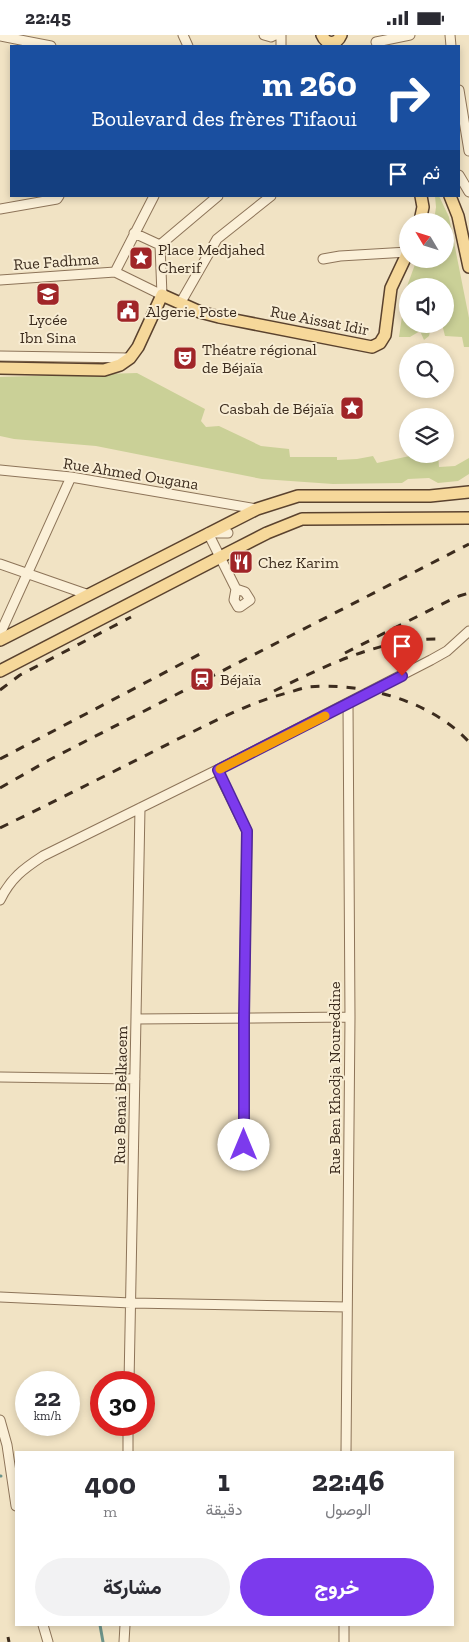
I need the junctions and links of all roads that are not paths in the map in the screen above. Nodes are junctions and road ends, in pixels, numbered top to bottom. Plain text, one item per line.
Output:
1 (264, 35) edge
2 (275, 35) edge
3 (410, 35) edge
4 (0, 36) edge
5 (333, 41) edge
6 (376, 41) edge
7 (46, 45) edge
8 (346, 45) edge
9 (460, 96) edge
10 (469, 151) edge
11 (460, 177) edge
12 (469, 192) edge
13 (153, 197) edge
14 (217, 197) edge
15 (270, 197) edge
16 (421, 197) edge
17 (450, 197) edge
18 (58, 198) edge
19 (0, 209) edge
20 (422, 213) edge
21 (134, 233) junction
22 (160, 245) junction
23 (399, 253) edge
24 (322, 259) dead end
25 (469, 267) edge
26 (400, 268) edge
27 (115, 272) junction
28 (0, 280) edge
29 (162, 295) junction
30 (181, 302) junction
31 (0, 356) edge
32 (130, 358) junction
33 (0, 368) edge
34 (0, 470) edge
35 (71, 477) junction
36 (468, 492) edge
37 (257, 509) junction
38 (469, 518) edge
39 (208, 533) junction
40 (228, 533) dead end
41 (233, 545) dead end
42 (220, 558) junction
43 (0, 564) edge
44 (28, 573) junction
45 (236, 589) dead end
46 (89, 595) junction
47 (469, 631) edge
48 (0, 634) edge
49 (0, 640) edge
50 (0, 671) edge
51 (348, 704) junction
52 (218, 770) junction
53 (140, 808) junction
54 (0, 900) edge
55 (350, 1017) junction
56 (244, 1018) junction
57 (136, 1019) junction
58 (0, 1077) edge
59 (135, 1079) junction
60 (244, 1145) dead end
61 (0, 1297) edge
62 (131, 1303) junction
63 (347, 1307) junction
64 (129, 1371) edge
65 (0, 1420) edge
66 (128, 1436) edge
67 (128, 1451) edge
68 (346, 1451) edge
69 (15, 1499) edge
70 (43, 1626) edge
71 (125, 1626) edge
72 (344, 1626) edge
73 (48, 1642) edge
74 (124, 1642) edge
75 (344, 1642) edge

1 - 2 street
3 - 6 street
4 - 7 street
5 - 8 main road
9 - 10 street
11 - 12 street
13 - 21 street
14 - 22 street
15 - 30 street
16 - 20 main road
17 - 25 main road
18 - 19 street
21 - 22 street
21 - 27 street
22 - 29 street
23 - 24 street
26 - 30 main road, Rue Aissat Idir
27 - 28 street, Rue Fadhma
27 - 29 street
29 - 30 main road, Rue Aissat Idir
29 - 32 main road
31 - 32 street
32 - 33 main road
34 - 35 street, Rue Ahmed Ougana
35 - 37 street, Rue Ahmed Ougana
35 - 44 street
36 - 37 main road
37 - 39 main road
38 - 42 main road
39 - 40 street
39 - 42 street
39 - 46 main road
41 - 42 street
42 - 45 street
42 - 50 main road
43 - 44 street
44 - 46 street
44 - 48 street
46 - 49 main road
47 - 51 street
51 - 52 street
51 - 55 street, Rue Ben Khodja Noureddine
52 - 53 street
52 - 56 street
53 - 54 street
53 - 57 street, Rue Benai Belkacem
55 - 56 street
55 - 63 street, Rue Ben Khodja Noureddine
56 - 57 street
56 - 60 street
57 - 59 street, Rue Benai Belkacem
58 - 59 street
59 - 62 street, Rue Benai Belkacem
61 - 62 street
62 - 63 street
62 - 64 street, Rue Benai Belkacem
63 - 68 street, Rue Ben Khodja Noureddine
65 - 69 street
66 - 67 street
70 - 73 street
71 - 74 street
72 - 75 street

